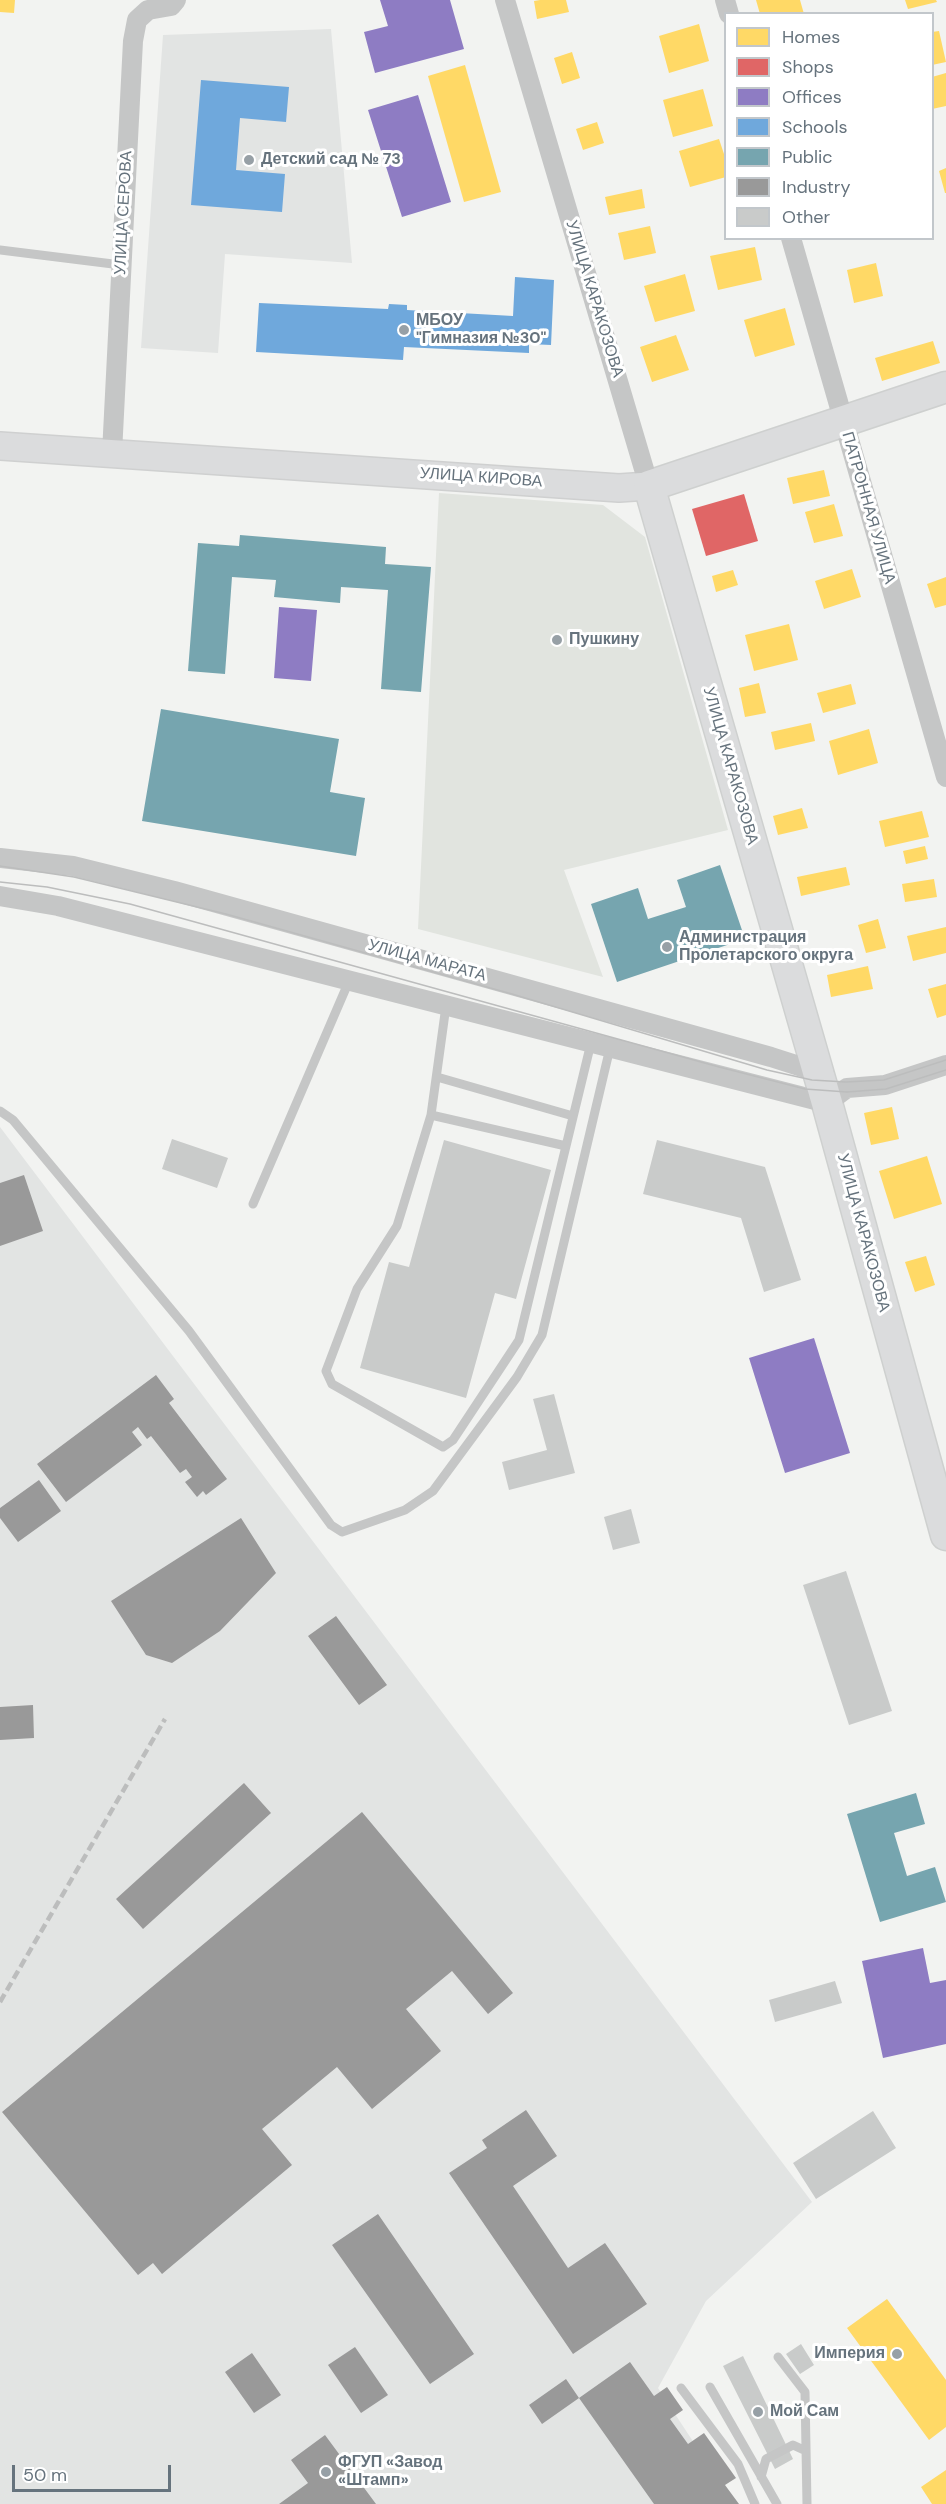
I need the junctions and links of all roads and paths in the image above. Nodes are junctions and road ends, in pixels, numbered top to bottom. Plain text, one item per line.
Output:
1 (176, 0) edge
2 (505, 0) edge
3 (792, 240) edge
4 (0, 250) edge
5 (122, 265) junction
6 (946, 387) edge
7 (843, 422) junction
8 (0, 446) edge
9 (112, 453) junction
10 (649, 486) junction
11 (946, 777) edge
12 (0, 858) edge
13 (0, 896) edge
14 (349, 981) junction
15 (446, 1006) junction
16 (601, 1046) junction
17 (946, 1065) edge
18 (818, 1071) junction
19 (437, 1077) junction
20 (837, 1096) junction
21 (0, 1111) edge
22 (431, 1114) junction
23 (573, 1116) junction
24 (566, 1146) junction
25 (253, 1204) dead end
26 (946, 1534) edge
27 (778, 2357) dead end
28 (710, 2387) dead end
29 (681, 2388) dead end
30 (806, 2451) junction
31 (761, 2477) junction
32 (755, 2504) edge
33 (777, 2504) edge
34 (807, 2504) edge

1 - 5 street, УЛИЦА СЕРОВА
2 - 10 street, УЛИЦА КАРАКОЗОВА
3 - 7 street, ПАТРОННАЯ УЛИЦА
4 - 5 lane
5 - 9 street, УЛИЦА СЕРОВА
6 - 7 main road, УЛИЦА КИРОВА
7 - 10 main road, УЛИЦА КИРОВА
7 - 11 street, ПАТРОННАЯ УЛИЦА
8 - 9 main road, УЛИЦА КИРОВА
9 - 10 main road, УЛИЦА КИРОВА
10 - 18 main road, УЛИЦА КАРАКОЗОВА
12 - 18 street, УЛИЦА МАРАТА
13 - 14 street
14 - 15 street
14 - 25 lane
15 - 16 street
15 - 19 lane
16 - 20 street
16 - 21 lane
16 - 23 lane
17 - 20 street
18 - 20 main road, УЛИЦА КАРАКОЗОВА
19 - 22 lane
19 - 23 lane
20 - 26 main road, УЛИЦА КАРАКОЗОВА
22 - 24 lane
22 - 24 lane
23 - 24 lane
27 - 30 lane
28 - 31 lane
29 - 32 lane
30 - 31 lane
30 - 34 lane
31 - 33 lane

